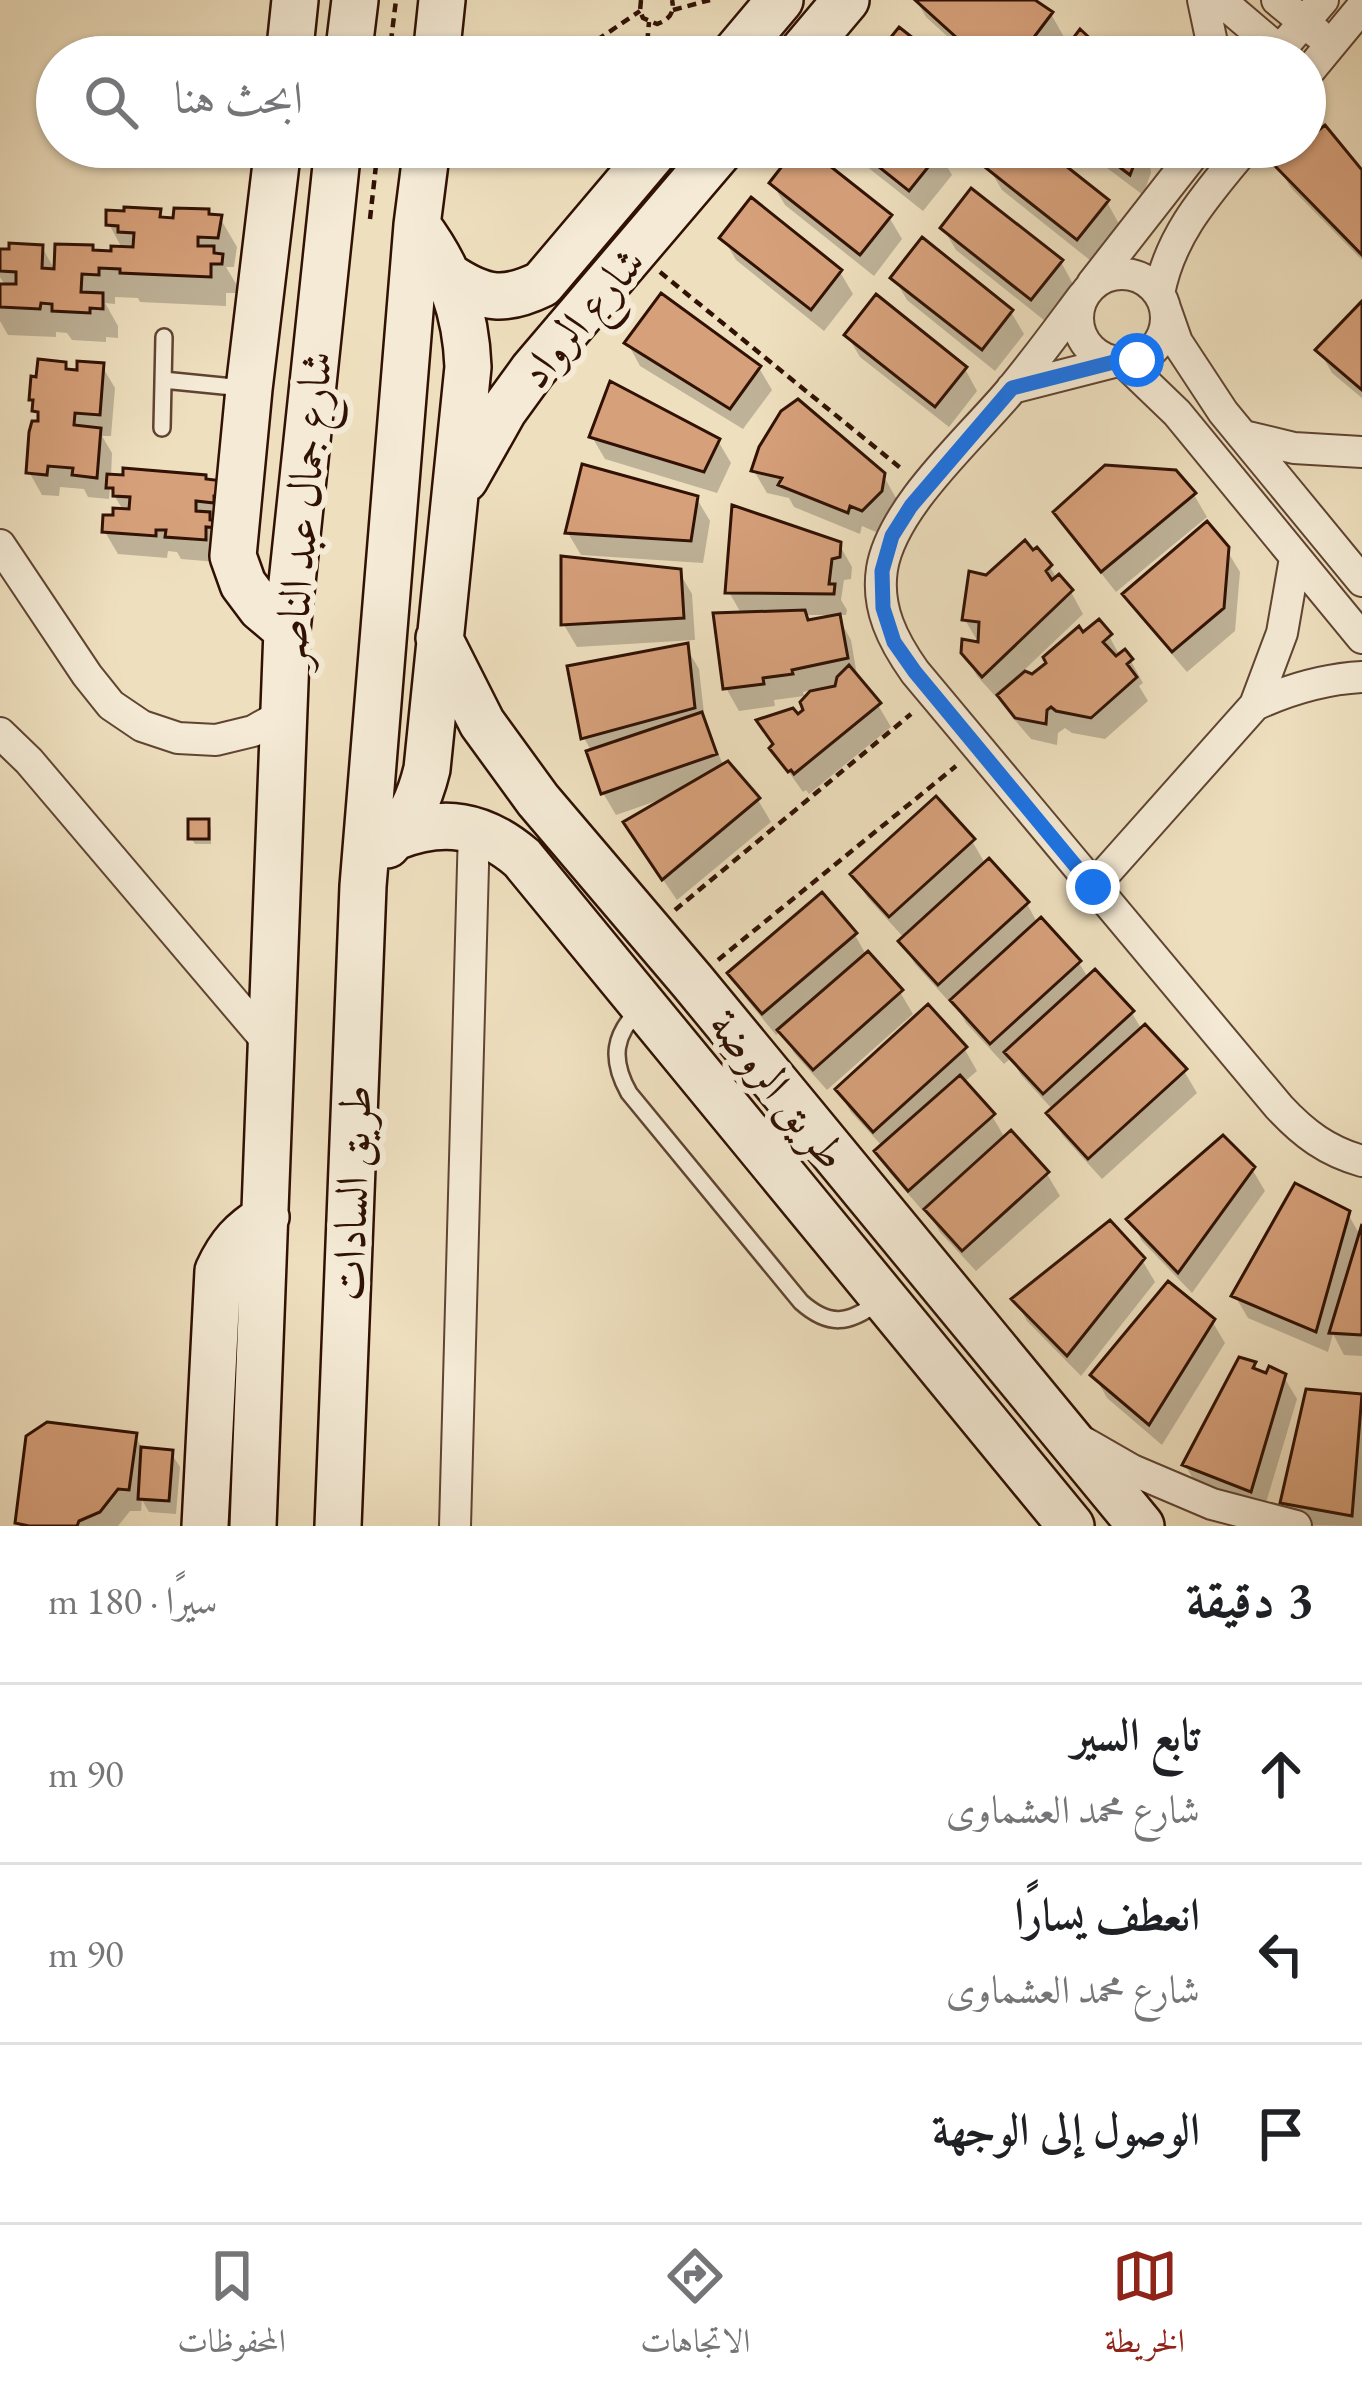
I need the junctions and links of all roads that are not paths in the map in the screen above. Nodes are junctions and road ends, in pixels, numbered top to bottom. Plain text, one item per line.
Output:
1 (296, 0) edge
2 (355, 0) edge
3 (442, 0) edge
4 (780, 0) edge
5 (846, 0) edge
6 (1203, 0) edge
7 (1220, 0) edge
8 (1277, 0) edge
9 (1314, 11) edge
10 (1351, 24) edge
11 (292, 36) edge
12 (351, 36) edge
13 (438, 36) edge
14 (750, 36) edge
15 (816, 36) edge
16 (1211, 36) edge
17 (1261, 36) edge
18 (1326, 41) edge
19 (275, 168) edge
20 (336, 168) edge
21 (424, 168) edge
22 (641, 168) edge
23 (705, 168) edge
24 (1183, 168) edge
25 (1228, 168) edge
26 (417, 225) junction
27 (560, 266) junction
28 (450, 277) junction
29 (1088, 290) junction
30 (598, 294) junction
31 (1162, 301) junction
32 (164, 337) dead end
33 (1119, 362) junction
34 (163, 380) junction
35 (249, 388) junction
36 (1012, 388) junction
37 (162, 428) dead end
38 (1244, 436) junction
39 (1362, 452) edge
40 (455, 497) junction
41 (0, 544) edge
42 (1295, 558) junction
43 (1362, 581) edge
44 (287, 630) junction
45 (440, 638) junction
46 (1362, 638) edge
47 (1362, 677) edge
48 (1255, 705) junction
49 (286, 713) junction
50 (0, 734) edge
51 (538, 800) junction
52 (488, 835) junction
53 (380, 849) junction
54 (278, 872) joint
55 (1093, 887) junction
56 (644, 1004) junction
57 (272, 1047) junction
58 (765, 1072) junction
59 (726, 1104) junction
60 (824, 1144) junction
61 (1362, 1161) edge
62 (784, 1176) junction
63 (266, 1217) junction
64 (884, 1298) junction
65 (1061, 1430) junction
66 (205, 1526) edge
67 (254, 1526) edge
68 (338, 1526) edge
69 (455, 1526) edge
70 (1071, 1526) edge
71 (1141, 1526) edge
72 (1296, 1526) edge

1 - 11 street
2 - 12 street
3 - 13 street
4 - 14 street
5 - 15 street
6 - 16 street
7 - 17 street
8 - 9 street
9 - 10 street
10 - 18 street
19 - 35 street
20 - 44 street, شارع جمال عبد الناصر
21 - 26 street, شارع جمال عبد الناصر
22 - 27 street, شارع الرواد
23 - 30 street, شارع الرواد
24 - 29 street
25 - 31 street
26 - 28 street
26 - 53 street, شارع جمال عبد الناصر
27 - 28 street, شارع الرواد
27 - 30 street
28 - 40 street
29 - 31 street
29 - 33 street
29 - 36 street
30 - 40 street, شارع الرواد
31 - 33 street
31 - 38 street
32 - 34 lane
33 - 36 street
33 - 42 street
34 - 35 lane
34 - 37 lane
35 - 44 street
36 - 55 street
38 - 39 street
38 - 43 street
40 - 45 street
41 - 49 street
42 - 46 street
42 - 48 street
44 - 49 street, شارع جمال عبد الناصر
45 - 51 street, طريق الروضة
45 - 53 street
47 - 48 street
48 - 55 street
49 - 54 street, شارع جمال عبد الناصر
50 - 57 street
51 - 52 street
51 - 58 street, طريق الروضة
52 - 53 street
52 - 56 street, طريق الروضة
52 - 69 street
53 - 68 street, طريق السادات
54 - 57 street, طريق السادات
55 - 61 street
56 - 59 street, طريق الروضة
56 - 64 lane
57 - 63 street, طريق السادات
58 - 59 street
58 - 60 street, طريق الروضة
59 - 62 street, طريق الروضة
60 - 62 street
60 - 65 street, طريق الروضة
62 - 64 street, طريق الروضة
63 - 66 street
63 - 67 street, طريق السادات
64 - 70 street, طريق الروضة
65 - 71 street, طريق الروضة
65 - 72 street

